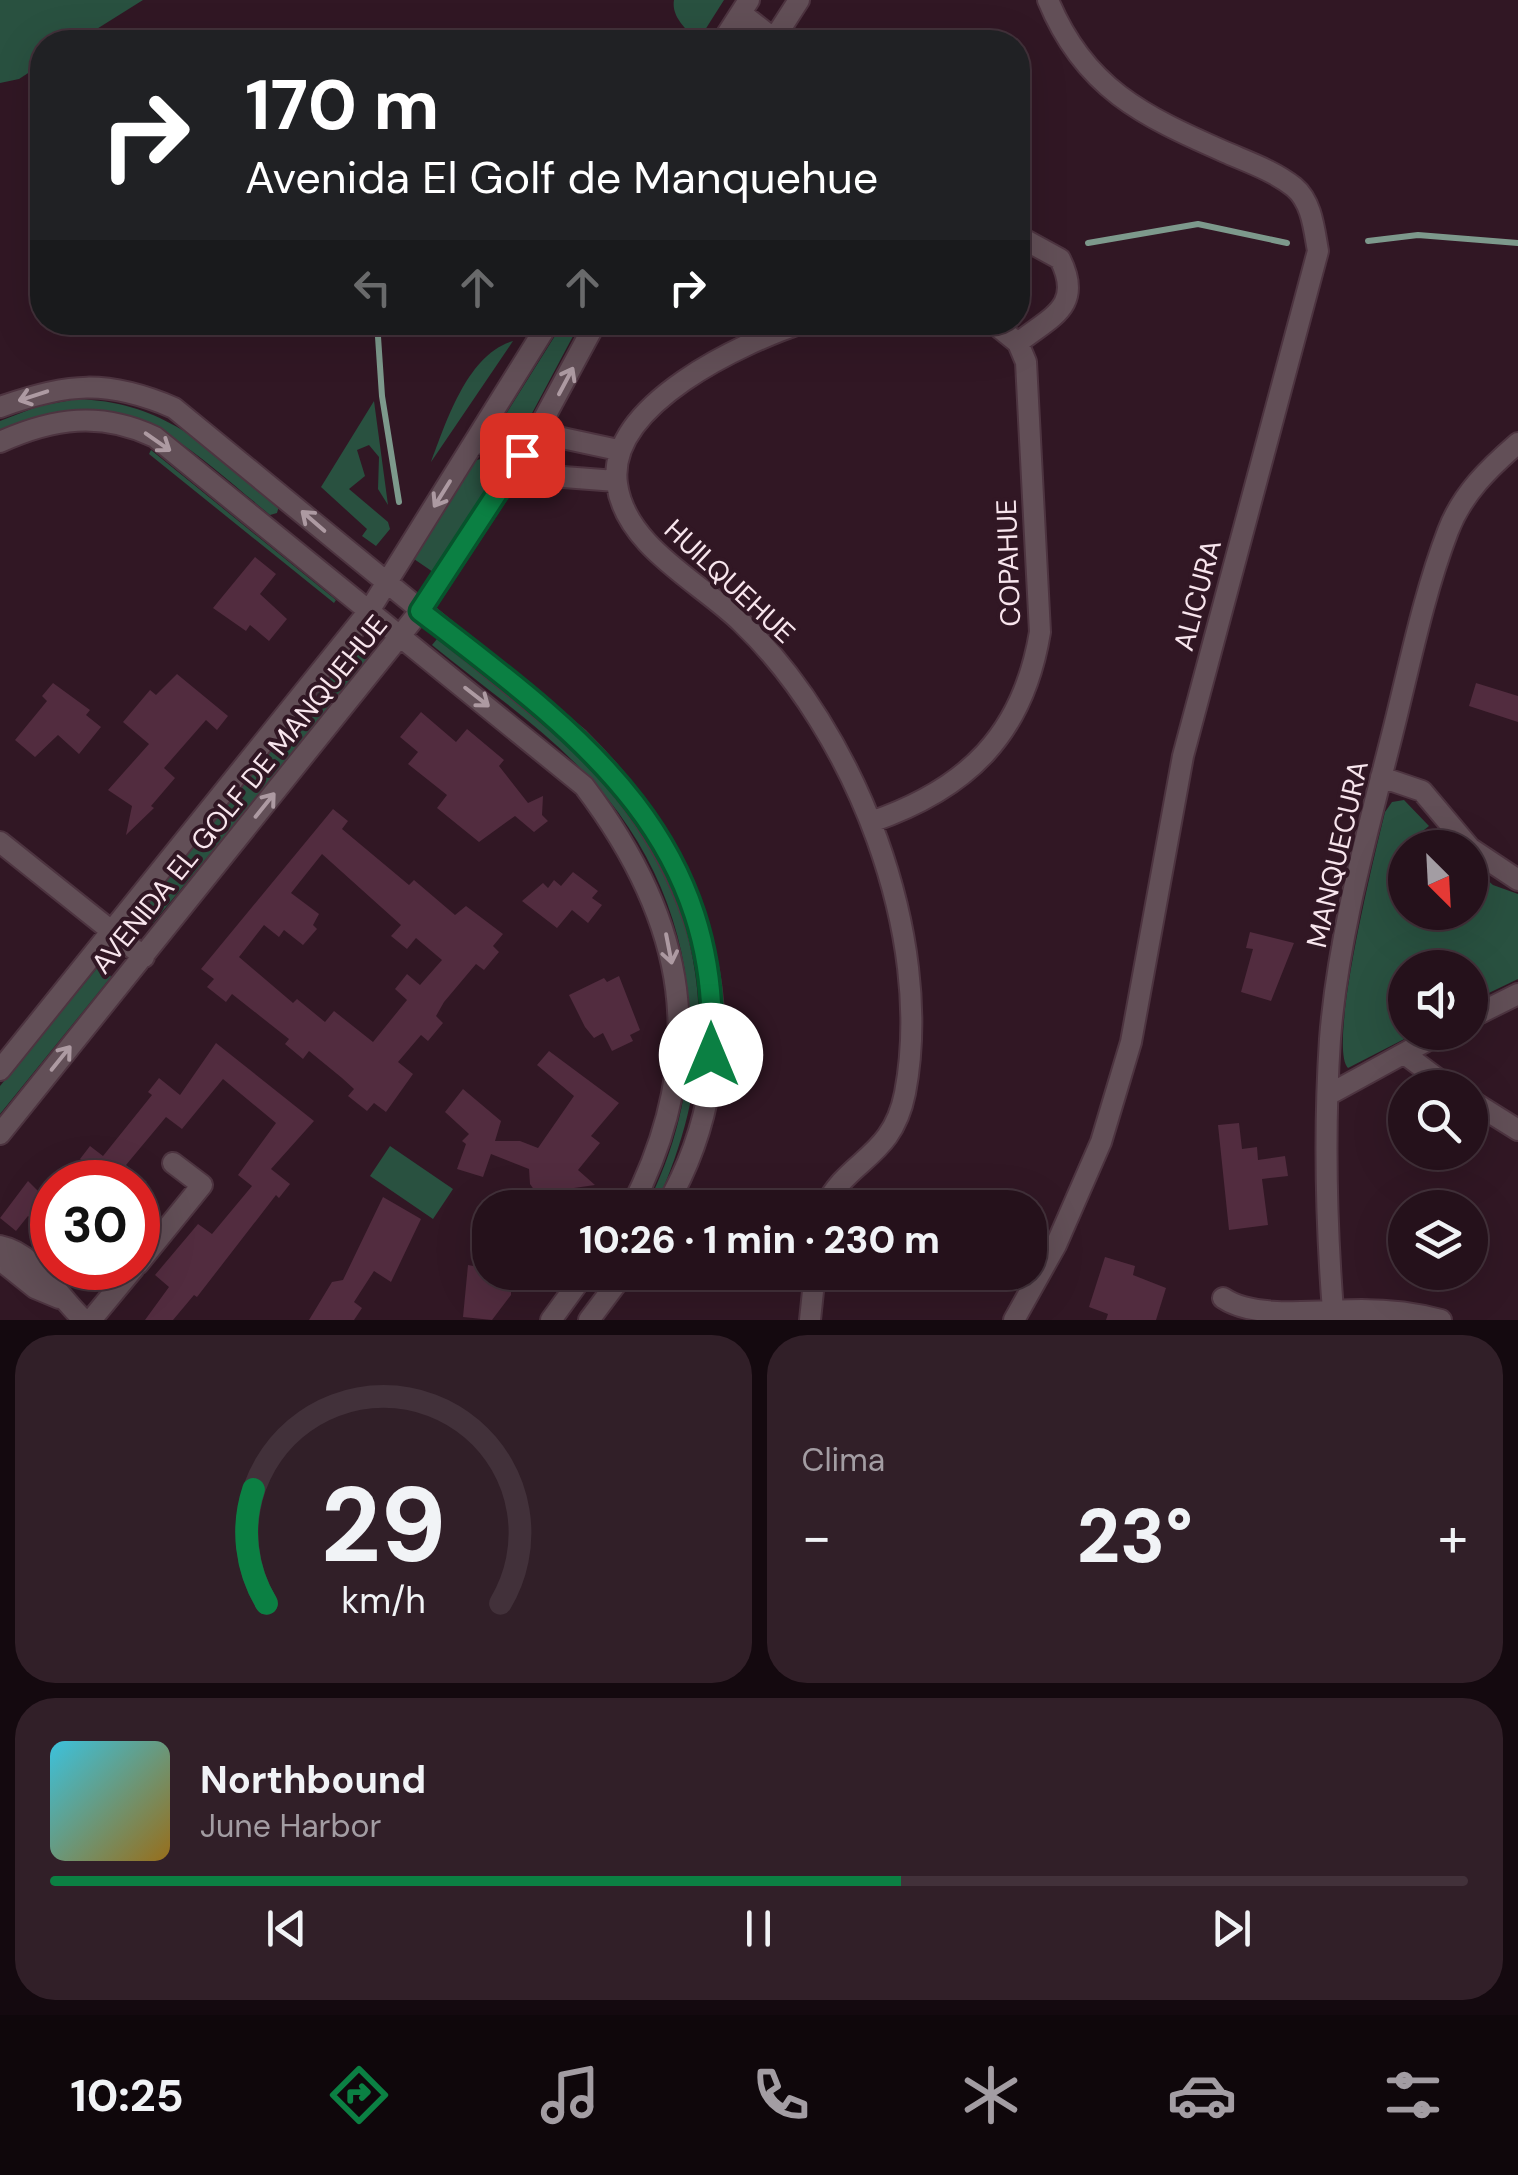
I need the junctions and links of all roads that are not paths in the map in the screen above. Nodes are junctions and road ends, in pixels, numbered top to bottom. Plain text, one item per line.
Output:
1 (799, 0) edge
2 (1048, 0) edge
3 (745, 6) edge
4 (730, 30) edge
5 (764, 30) edge
6 (780, 30) edge
7 (1030, 243) edge
8 (541, 335) edge
9 (589, 335) edge
10 (775, 335) edge
11 (1008, 335) edge
12 (1030, 335) edge
13 (1030, 335) edge
14 (1018, 343) junction
15 (0, 407) edge
16 (534, 438) junction
17 (0, 442) edge
18 (1518, 443) edge
19 (474, 444) junction
20 (618, 450) junction
21 (511, 473) junction
22 (616, 481) junction
23 (387, 584) junction
24 (420, 611) junction
25 (368, 612) junction
26 (401, 636) junction
27 (1382, 777) junction
28 (871, 822) junction
29 (1455, 830) edge
30 (0, 842) edge
31 (1488, 860) edge
32 (1518, 880) edge
33 (112, 933) junction
34 (144, 957) junction
35 (1518, 994) edge
36 (1488, 1009) edge
37 (1414, 1050) edge
38 (1406, 1055) junction
39 (0, 1070) edge
40 (1426, 1070) edge
41 (1328, 1095) junction
42 (1488, 1111) edge
43 (1518, 1130) edge
44 (0, 1134) edge
45 (174, 1163) dead end
46 (640, 1190) edge
47 (673, 1190) edge
48 (835, 1190) edge
49 (160, 1237) edge
50 (0, 1246) edge
51 (0, 1260) edge
52 (115, 1290) edge
53 (573, 1290) edge
54 (611, 1290) edge
55 (812, 1290) edge
56 (59, 1298) junction
57 (1223, 1298) dead end
58 (1333, 1310) junction
59 (88, 1320) edge
60 (551, 1320) edge
61 (589, 1320) edge
62 (810, 1320) edge
63 (1014, 1320) edge
64 (1441, 1320) edge

1 - 6 street
2 - 63 street, ALICURA
3 - 4 street
3 - 5 street
7 - 12 street
8 - 19 street, AVENIDA EL GOLF DE MANQUEHUE
16 -> 9 street, AVENIDA EL GOLF DE MANQUEHUE
10 - 20 street
11 - 14 street
13 - 14 street
14 - 28 street, COPAHUE
23 -> 15 street
16 - 19 street
16 - 20 street
16 - 21 street, AVENIDA EL GOLF DE MANQUEHUE
17 -> 25 street
18 - 27 street, MANQUECURA
19 -> 23 street, AVENIDA EL GOLF DE MANQUEHUE
20 - 22 street, HUILQUEHUE
21 - 22 street
21 - 24 street, AVENIDA EL GOLF DE MANQUEHUE
22 - 28 street, HUILQUEHUE
23 - 24 street
23 - 25 street, AVENIDA EL GOLF DE MANQUEHUE
24 - 26 street, AVENIDA EL GOLF DE MANQUEHUE
24 - 47 street
25 - 26 street
25 - 33 street, AVENIDA EL GOLF DE MANQUEHUE
34 -> 26 street, AVENIDA EL GOLF DE MANQUEHUE
26 -> 46 street
27 - 29 street
27 - 41 street, MANQUECURA
28 - 48 street, HUILQUEHUE
30 - 33 street
31 - 32 street
33 - 34 street
33 - 39 street, AVENIDA EL GOLF DE MANQUEHUE
44 -> 34 street, AVENIDA EL GOLF DE MANQUEHUE
35 - 36 street
37 - 38 street
38 - 40 street
38 - 41 street
41 - 58 street, MANQUECURA
42 - 43 street
45 - 49 street
50 - 56 street
51 - 56 street
52 - 59 street
53 - 60 street
54 - 61 street
55 - 62 street
56 - 59 street
57 - 58 street
58 - 64 street

